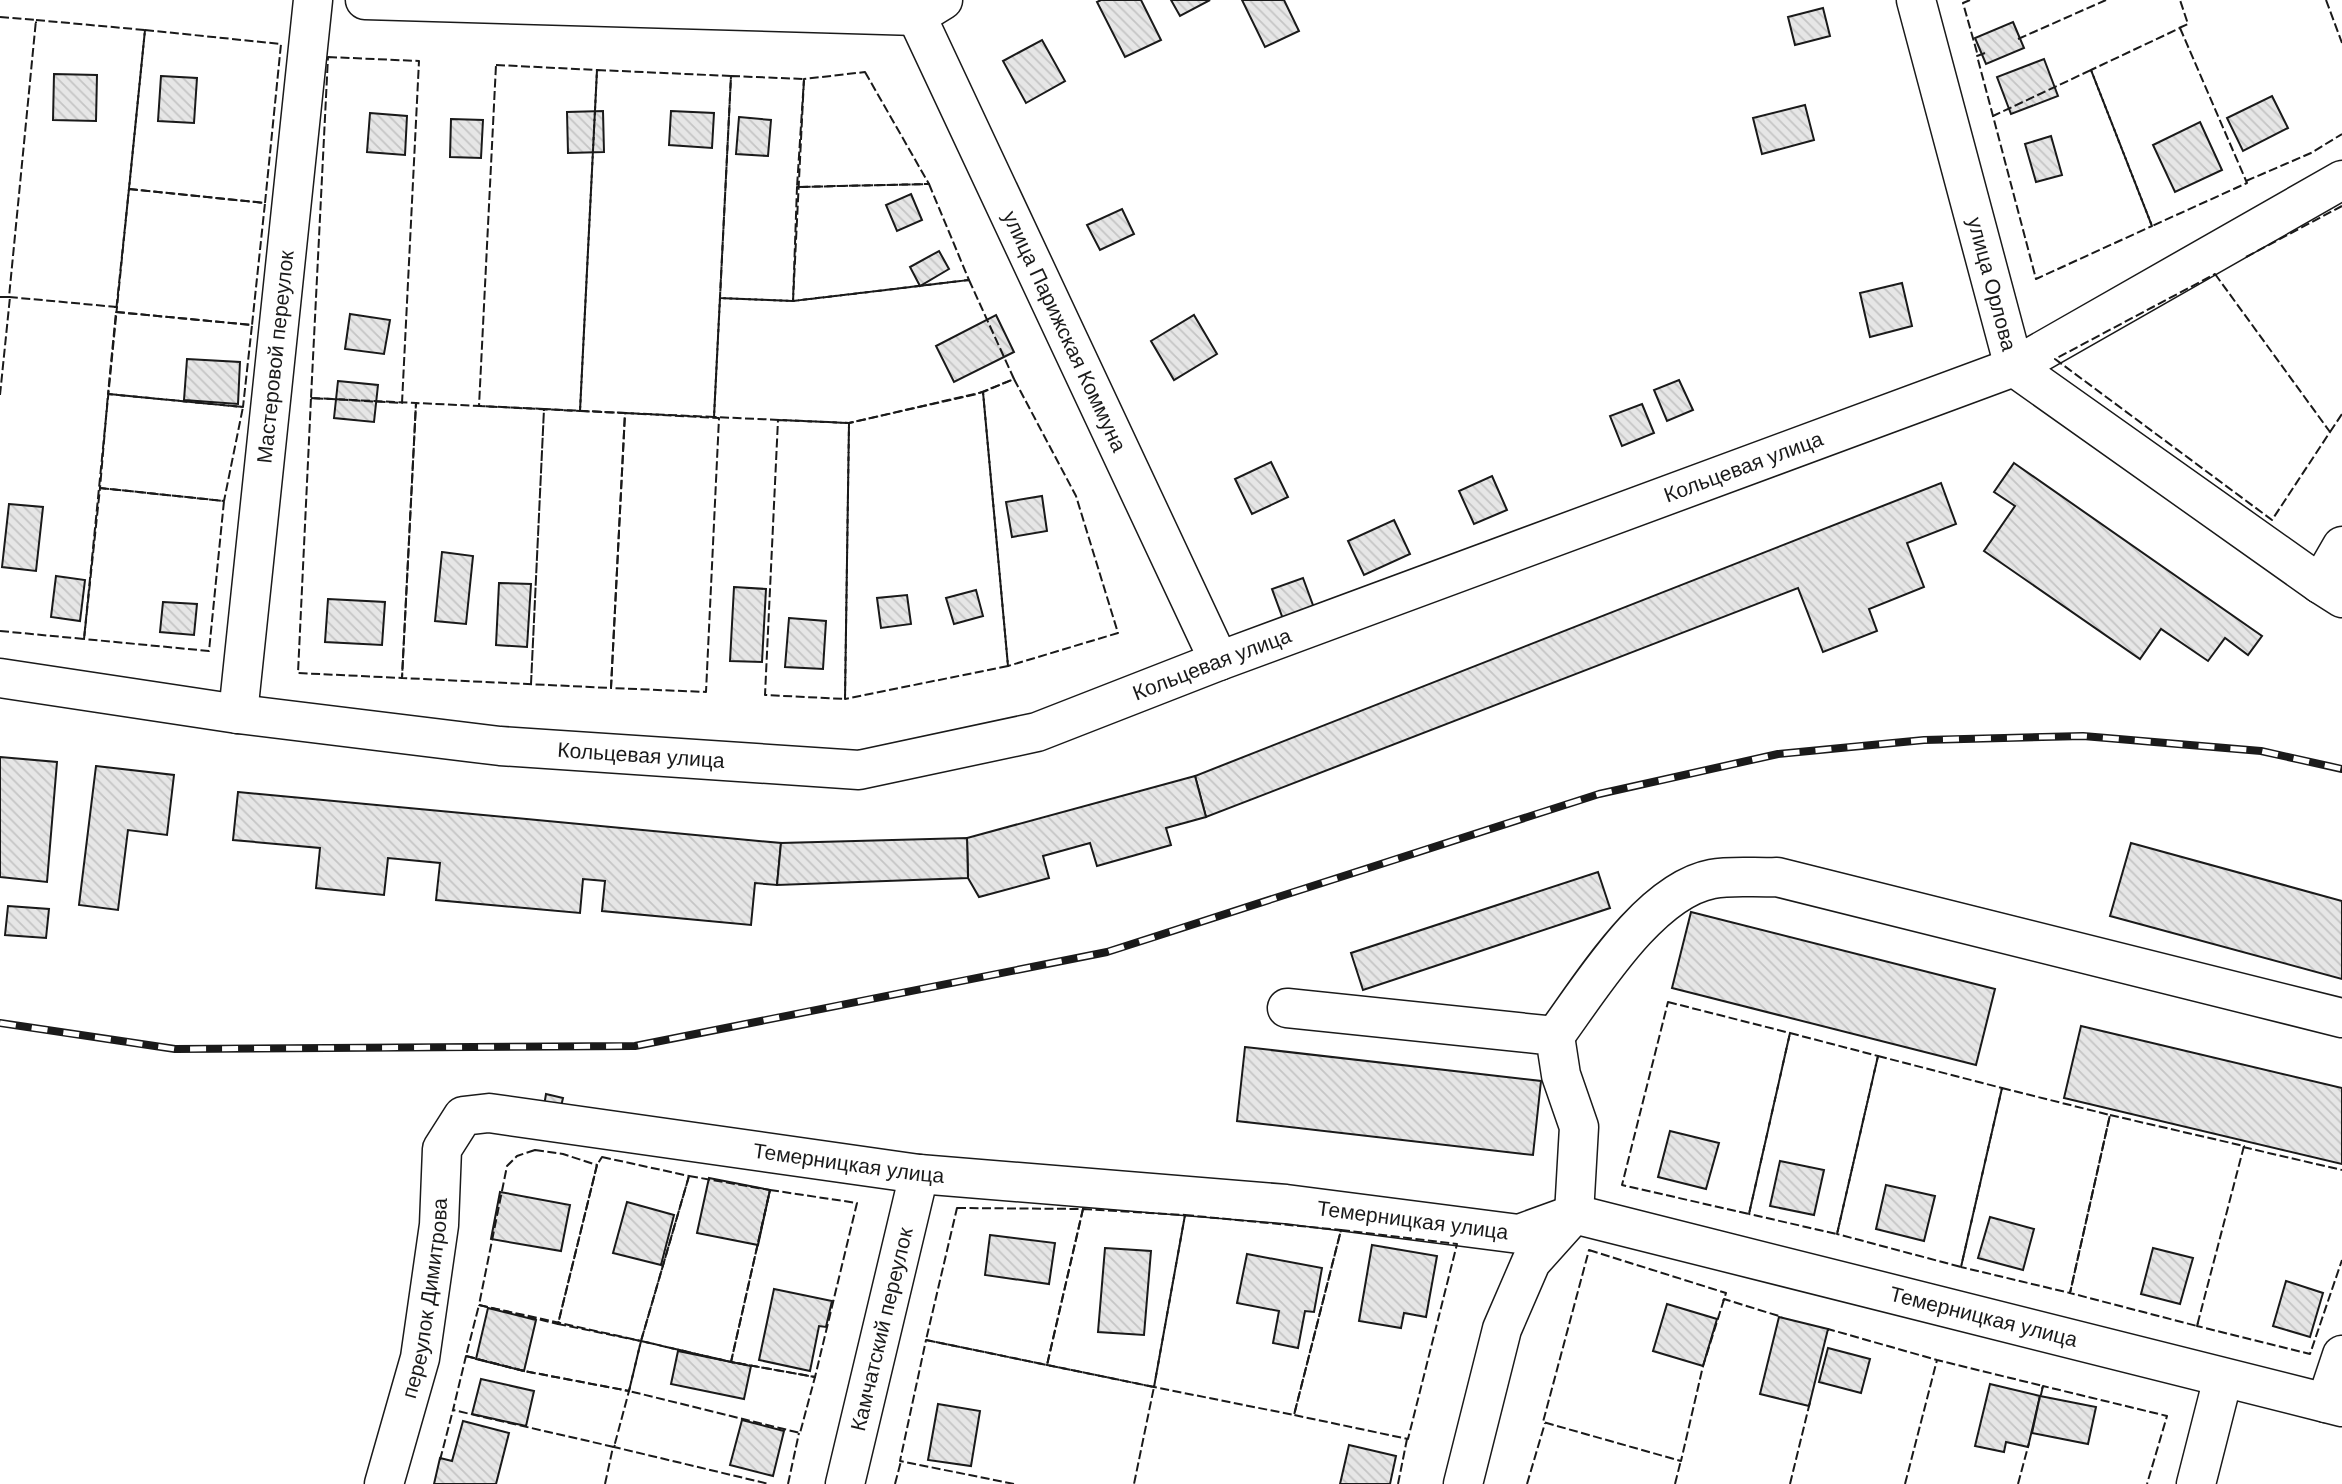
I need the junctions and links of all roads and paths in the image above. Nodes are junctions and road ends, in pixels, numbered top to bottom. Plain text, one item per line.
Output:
1 (313, 0) edge
2 (365, 0) edge
3 (1916, 0) edge
4 (923, 5) edge
5 (2342, 180) edge
6 (2014, 367) junction
7 (2342, 546) edge
8 (2331, 591) edge
9 (1219, 661) junction
10 (0, 678) edge
11 (238, 714) junction
12 (1287, 1008) dead end
13 (2342, 1018) edge
14 (1555, 1037) junction
15 (463, 1116) joint
16 (919, 1174) junction
17 (1574, 1214) junction
18 (2342, 1355) edge
19 (2223, 1378) junction
20 (2334, 1405) edge
21 (384, 1484) edge
22 (845, 1484) edge
23 (1463, 1484) edge
24 (2196, 1484) edge

1 - 11 street, Мастеровой переулок
2 - 4 street
3 - 6 street, улица Орлова
4 - 9 street, улица Парижская Коммуна
5 - 6 street, Кольцевая улица
6 - 8 street, улица Орлова
6 - 9 street, Кольцевая улица
7 - 8 street
9 - 11 street, Кольцевая улица
10 - 11 street, Кольцевая улица
12 - 14 street
13 - 14 street
14 - 17 street
15 - 16 street, Темерницкая улица
15 - 21 street, переулок Димитрова
16 - 17 street, Темерницкая улица
16 - 22 street, Камчатский переулок
17 - 19 street, Темерницкая улица
17 - 23 street
18 - 20 street
19 - 20 street, Темерницкая улица
19 - 24 street

